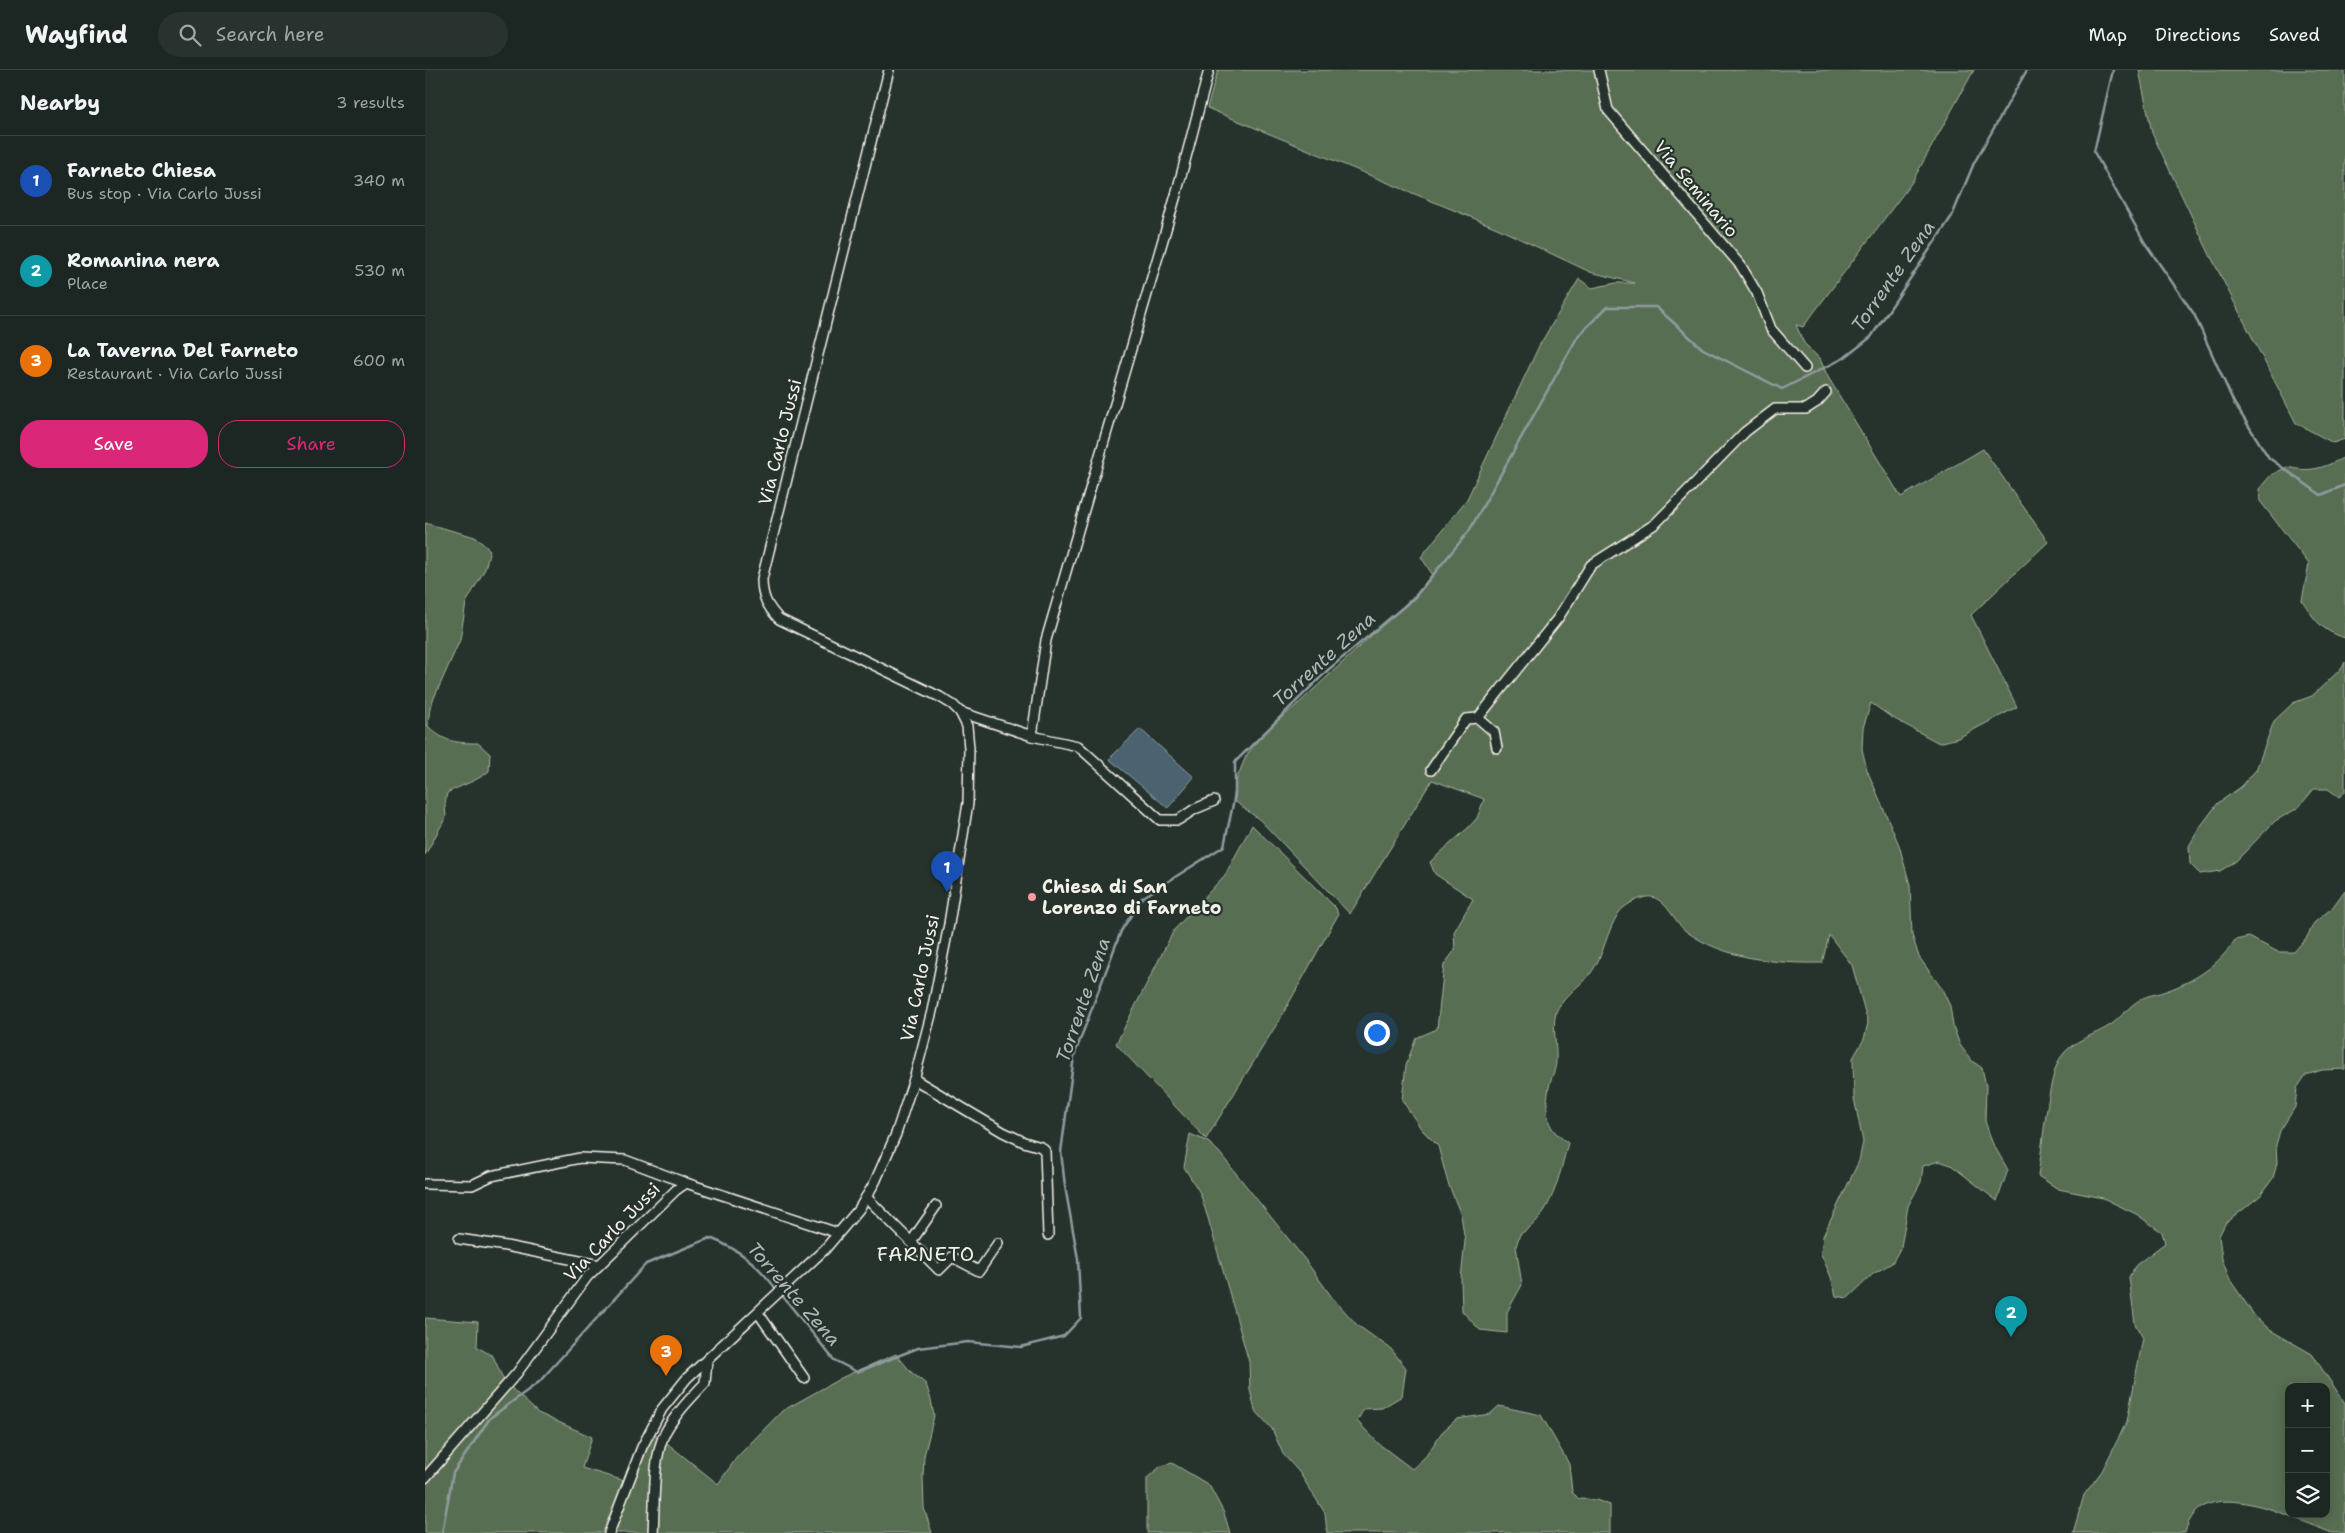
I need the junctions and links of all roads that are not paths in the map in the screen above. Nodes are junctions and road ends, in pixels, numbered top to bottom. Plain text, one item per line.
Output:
1 (889, 70) edge
2 (1209, 70) edge
3 (1599, 70) edge
4 (1805, 368) dead end
5 (1827, 392) dead end
6 (960, 712) junction
7 (1478, 718) junction
8 (1032, 736) junction
9 (1497, 748) dead end
10 (1431, 770) dead end
11 (1214, 801) dead end
12 (914, 1078) junction
13 (686, 1183) junction
14 (425, 1184) edge
15 (866, 1197) junction
16 (936, 1206) dead end
17 (838, 1233) junction
18 (1048, 1235) dead end
19 (459, 1239) dead end
20 (911, 1242) junction
21 (998, 1243) dead end
22 (599, 1265) junction
23 (761, 1317) dead end
24 (707, 1360) junction
25 (804, 1378) dead end
26 (425, 1478) edge
27 (609, 1533) edge
28 (653, 1533) edge

1 - 6 street, Via Carlo Jussi
2 - 8 street
3 - 4 street, Via Seminario
5 - 7 street
6 - 8 street, Via Carlo Jussi
6 - 12 street, Via Carlo Jussi
7 - 9 street
7 - 10 street
8 - 11 street, Via Carlo Jussi
12 - 15 street, Via Carlo Jussi
12 - 18 street
13 - 14 street
13 - 17 street, Via Carlo Jussi
13 - 22 street, Via Carlo Jussi
15 - 17 street, Via Carlo Jussi
15 - 20 street
16 - 20 street
17 - 24 street, Via Carlo Jussi
19 - 22 street
20 - 21 street
22 - 26 street, Via Carlo Jussi
23 - 25 street
24 - 27 street, Via Carlo Jussi
24 - 28 street

